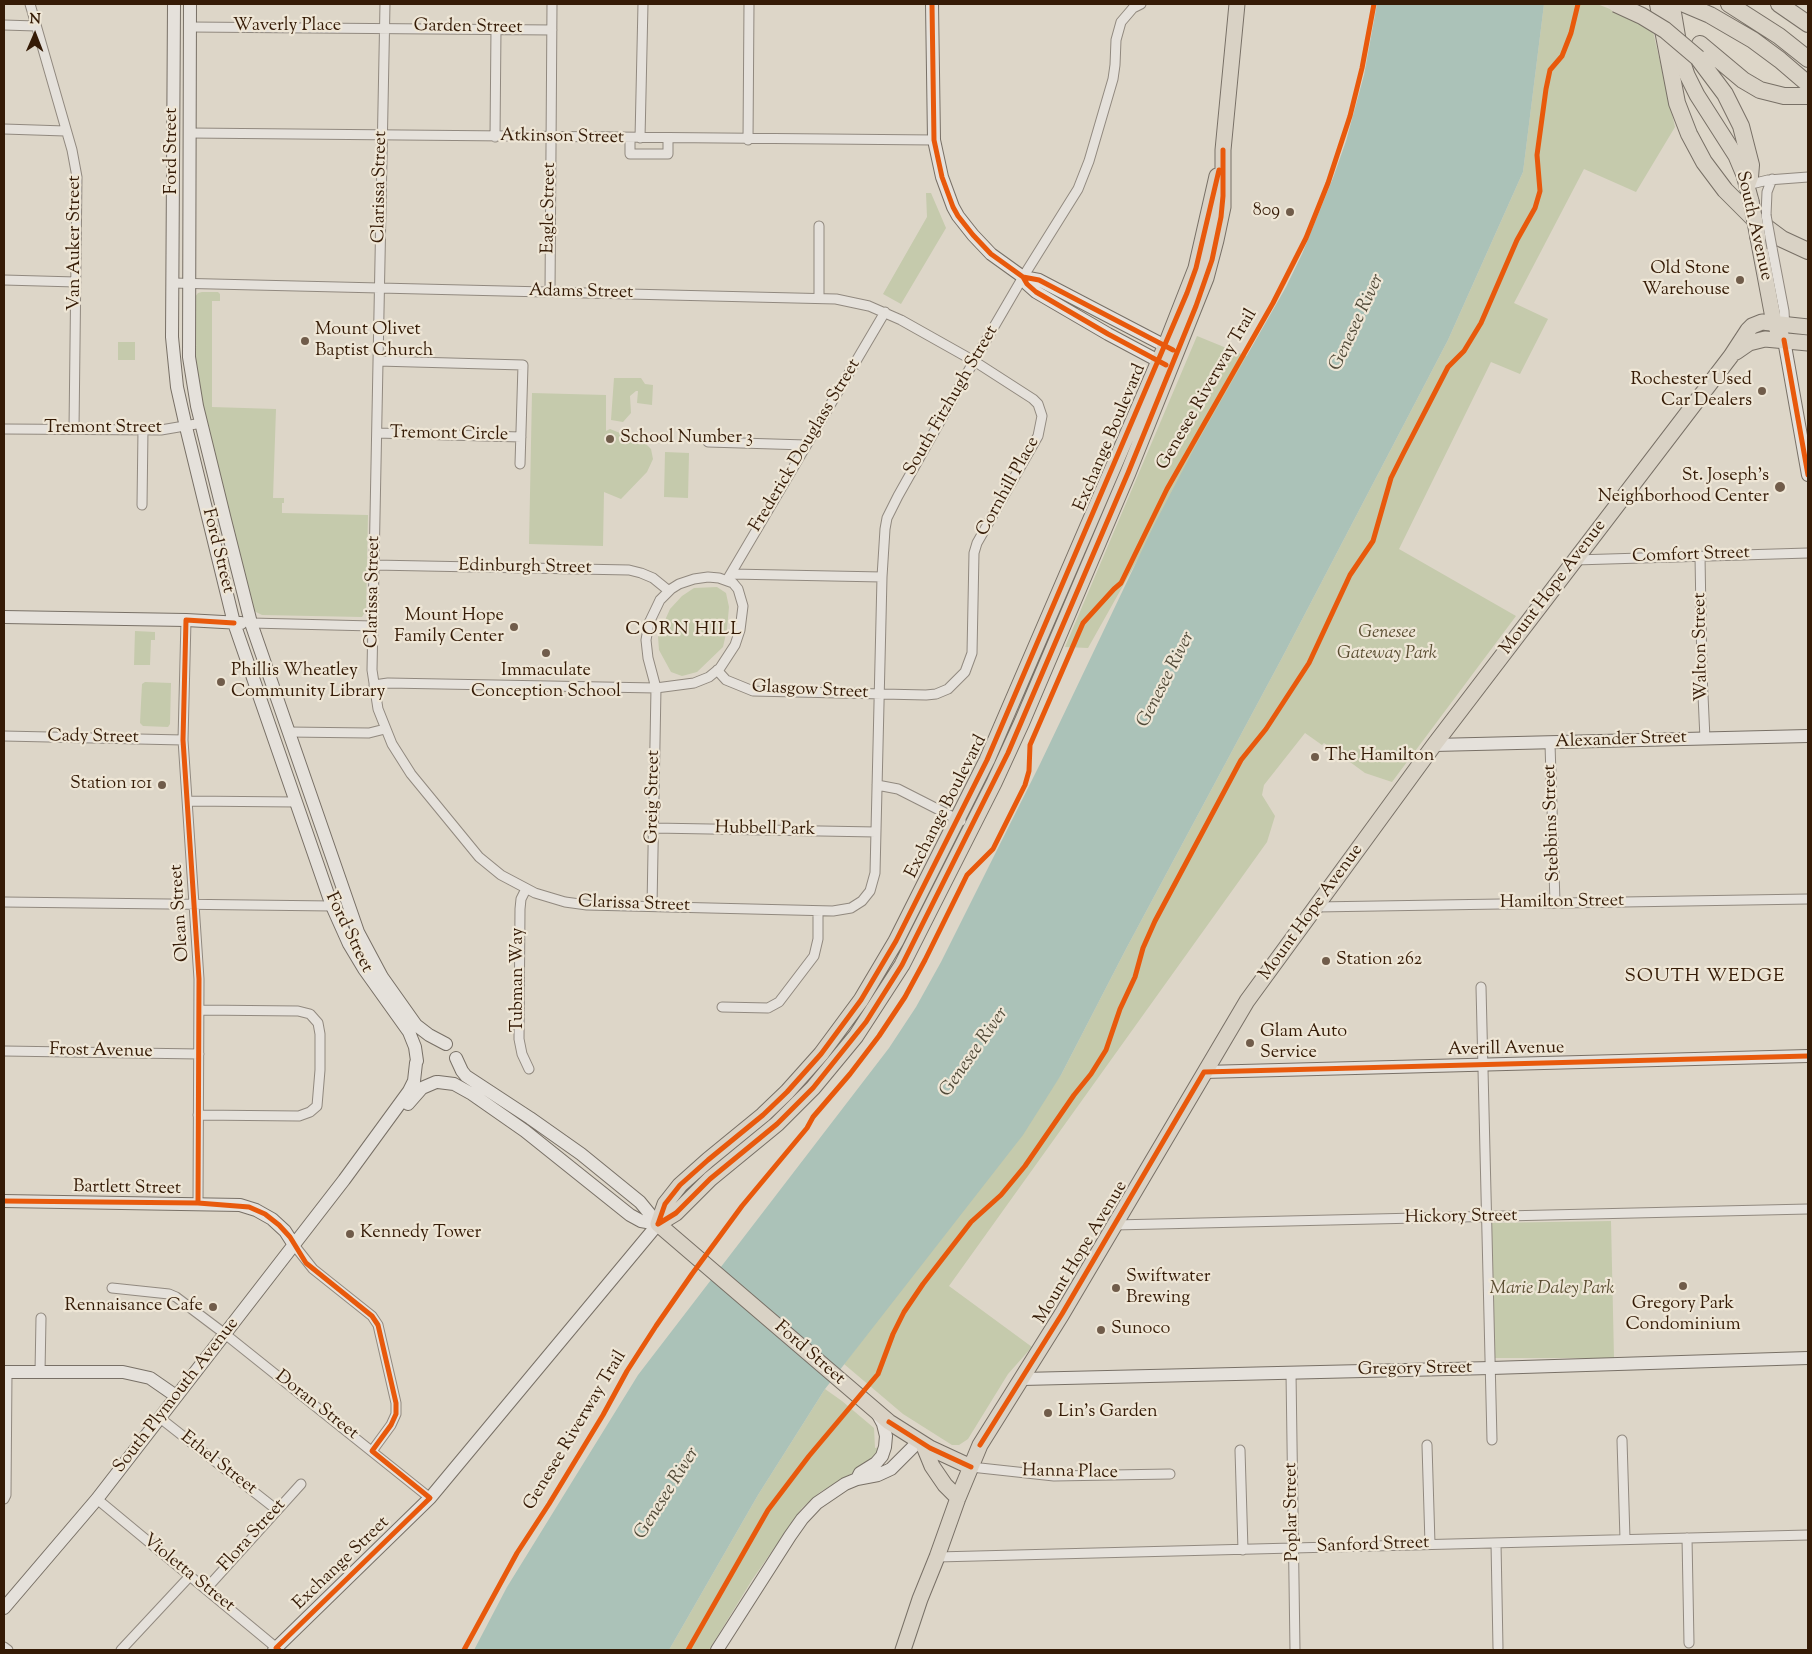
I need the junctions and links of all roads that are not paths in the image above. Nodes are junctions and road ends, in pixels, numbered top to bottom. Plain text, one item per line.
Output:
1 (30, 4) edge
2 (174, 4) edge
3 (190, 4) edge
4 (385, 4) edge
5 (552, 4) edge
6 (643, 4) edge
7 (749, 4) edge
8 (932, 4) edge
9 (1141, 4) edge
10 (1237, 4) edge
11 (1617, 4) edge
12 (1658, 4) edge
13 (1672, 4) edge
14 (1730, 4) edge
15 (1779, 4) edge
16 (1688, 6) edge
17 (1808, 24) edge
18 (4, 25) edge
19 (36, 26) junction
20 (190, 27) junction
21 (384, 27) junction
22 (496, 29) junction
23 (552, 30) junction
24 (1699, 51) junction
25 (1808, 59) edge
26 (1808, 84) edge
27 (1808, 96) edge
28 (4, 129) edge
29 (66, 130) junction
30 (189, 133) junction
31 (382, 136) junction
32 (495, 137) junction
33 (551, 138) junction
34 (630, 138) junction
35 (640, 138) junction
36 (668, 138) junction
37 (748, 140) junction
38 (934, 140) junction
39 (1808, 177) edge
40 (1772, 179) junction
41 (1747, 185) junction
42 (819, 226) dead end
43 (1808, 251) edge
44 (1023, 276) junction
45 (4, 280) edge
46 (76, 282) junction
47 (172, 283) junction
48 (188, 284) junction
49 (380, 288) junction
50 (550, 292) junction
51 (819, 297) junction
52 (885, 312) junction
53 (1779, 323) junction
54 (1808, 327) edge
55 (1784, 340) junction
56 (1808, 343) edge
57 (1171, 349) junction
58 (1731, 356) junction
59 (974, 361) junction
60 (378, 362) junction
61 (1165, 365) junction
62 (202, 423) junction
63 (186, 427) junction
64 (4, 429) edge
65 (74, 429) junction
66 (143, 430) junction
67 (377, 434) junction
68 (521, 437) junction
69 (708, 442) dead end
70 (806, 445) junction
71 (520, 464) dead end
72 (1808, 475) edge
73 (142, 505) dead end
74 (1808, 553) edge
75 (1700, 556) junction
76 (1575, 560) junction
77 (374, 565) junction
78 (729, 577) junction
79 (882, 577) junction
80 (669, 591) junction
81 (4, 617) edge
82 (186, 620) junction
83 (234, 623) junction
84 (251, 624) junction
85 (373, 626) junction
86 (717, 670) junction
87 (374, 685) junction
88 (656, 688) junction
89 (879, 694) junction
90 (385, 729) junction
91 (288, 732) junction
92 (4, 736) edge
93 (1808, 736) edge
94 (1705, 739) junction
95 (183, 740) junction
96 (1550, 744) junction
97 (1434, 745) junction
98 (877, 786) junction
99 (188, 801) junction
100 (296, 802) junction
101 (958, 819) junction
102 (972, 826) junction
103 (654, 828) junction
104 (876, 832) junction
105 (526, 889) junction
106 (1808, 899) edge
107 (4, 902) edge
108 (1555, 903) junction
109 (194, 906) junction
110 (332, 906) junction
111 (652, 906) junction
112 (1316, 907) junction
113 (818, 911) junction
114 (1481, 987) dead end
115 (722, 1008) dead end
116 (200, 1010) junction
117 (446, 1044) junction
118 (4, 1051) edge
119 (199, 1054) junction
120 (1808, 1056) edge
121 (456, 1058) junction
122 (416, 1062) junction
123 (1483, 1064) junction
124 (529, 1069) dead end
125 (1204, 1072) junction
126 (437, 1082) junction
127 (198, 1115) junction
128 (344, 1180) junction
129 (4, 1200) edge
130 (198, 1204) junction
131 (1808, 1209) edge
132 (1486, 1217) junction
133 (658, 1224) junction
134 (1114, 1225) junction
135 (294, 1245) junction
136 (112, 1288) dead end
137 (40, 1318) dead end
138 (225, 1334) junction
139 (1808, 1358) edge
140 (1491, 1368) junction
141 (5, 1372) edge
142 (40, 1372) junction
143 (1291, 1373) junction
144 (1022, 1379) junction
145 (176, 1396) junction
146 (874, 1410) junction
147 (160, 1418) junction
148 (1492, 1440) dead end
149 (1622, 1440) dead end
150 (921, 1442) junction
151 (1427, 1444) dead end
152 (1240, 1450) dead end
153 (372, 1451) junction
154 (971, 1467) junction
155 (1170, 1474) dead end
156 (857, 1479) junction
157 (301, 1484) dead end
158 (430, 1498) junction
159 (958, 1498) junction
160 (4, 1499) edge
161 (97, 1499) junction
162 (277, 1510) junction
163 (1808, 1535) edge
164 (1687, 1538) junction
165 (1625, 1540) junction
166 (1496, 1543) junction
167 (1430, 1544) junction
168 (1293, 1549) junction
169 (1243, 1550) junction
170 (937, 1557) junction
171 (190, 1576) junction
172 (206, 1589) junction
173 (4, 1608) edge
174 (1689, 1643) dead end
175 (4, 1646) edge
176 (1498, 1648) dead end
177 (276, 1649) edge
178 (8, 1650) edge
179 (121, 1650) edge
180 (717, 1650) edge
181 (903, 1650) edge
182 (1295, 1650) edge

1 - 19 street, Van Auker Street
2 - 47 main road, Ford Street
3 - 20 main road, Ford Street
4 - 21 street, Clarissa Street
5 - 23 street, Eagle Street
6 - 35 street
7 - 37 street
8 - 38 main road
9 - 44 street, South Fitzhugh Street
10 - 57 main road, Exchange Boulevard
11 - 24 highway, bridge
12 - 43 highway
13 - 41 main road, South Avenue
14 - 25 highway
15 - 17 highway
16 - 26 highway
18 - 19 street
19 - 29 street, Van Auker Street
20 - 21 street, Waverly Place
20 - 30 main road, Ford Street
21 - 22 street, Garden Street
21 - 31 street, Clarissa Street
22 - 23 street, Garden Street
22 - 32 street
23 - 33 street, Eagle Street
24 - 27 highway
24 - 41 highway
28 - 29 street
29 - 46 street, Van Auker Street
30 - 31 street, Atkinson Street
30 - 48 main road, Ford Street
31 - 32 street, Atkinson Street
31 - 49 street, Clarissa Street
32 - 33 street, Atkinson Street
33 - 34 street, Atkinson Street
33 - 50 street, Eagle Street
34 - 35 street, Atkinson Street
34 - 36 street
35 - 36 street, Atkinson Street
36 - 37 street, Atkinson Street
37 - 38 street, Atkinson Street
38 - 44 main road
39 - 40 street
40 - 41 street
40 - 53 street, South Avenue, bridge
41 - 53 main road, South Avenue, bridge
42 - 51 street
44 - 57 main road
44 - 59 street, South Fitzhugh Street
44 - 61 main road
45 - 46 street
46 - 65 street, Van Auker Street
47 - 48 street, Adams Street
47 - 63 main road, Ford Street
48 - 49 street, Adams Street
48 - 62 main road, Ford Street
49 - 50 street, Adams Street
49 - 60 street, Clarissa Street
50 - 51 street, Adams Street
51 - 52 street, Adams Street
52 - 59 street, Adams Street
52 - 70 street, Frederick Douglass Street
53 - 54 main road, Mount Hope Avenue
53 - 55 main road, South Avenue
53 - 58 main road, Mount Hope Avenue
55 - 56 main road, Mount Hope Avenue
55 - 58 main road, Mount Hope Avenue
55 - 72 main road, South Avenue
57 - 61 main road, Exchange Boulevard
58 - 76 main road, Mount Hope Avenue
59 - 79 street, South Fitzhugh Street
59 - 89 street, Cornhill Place
60 - 67 street, Clarissa Street
60 - 68 street, Tremont Circle
61 - 101 main road, Exchange Boulevard
61 - 102 main road, Exchange Boulevard
62 - 63 street, Tremont Street
62 - 84 main road, Ford Street
63 - 66 street, Tremont Street
63 - 83 main road, Ford Street
64 - 65 street, Tremont Street
65 - 66 street, Tremont Street
66 - 73 street
67 - 68 street, Tremont Circle
67 - 77 street, Clarissa Street
68 - 71 street, Tremont Circle
69 - 70 street
70 - 78 street, Frederick Douglass Street
74 - 75 street, Comfort Street
75 - 76 street, Comfort Street
75 - 94 street, Walton Street
76 - 97 main road, Mount Hope Avenue
77 - 80 street, Edinburgh Street
77 - 85 street, Clarissa Street
78 - 79 street
78 - 80 street
78 - 86 street
79 - 89 street, South Fitzhugh Street
80 - 88 street
81 - 82 main road
82 - 83 main road
82 - 95 street, Olean Street
83 - 84 main road
83 - 100 main road, Ford Street
84 - 85 street
84 - 91 main road, Ford Street
85 - 87 street, Clarissa Street
86 - 88 street
86 - 89 street, Glasgow Street
87 - 88 street
87 - 90 street, Clarissa Street
88 - 103 street, Greig Street
89 - 98 street, South Fitzhugh Street
90 - 91 street
90 - 105 street, Clarissa Street
91 - 117 main road, Ford Street
92 - 95 street, Cady Street
93 - 94 main road, Alexander Street
94 - 96 main road, Alexander Street
95 - 99 street, Olean Street
96 - 97 main road, Alexander Street
96 - 108 street, Stebbins Street
97 - 112 main road, Mount Hope Avenue
98 - 101 street
98 - 104 street, South Fitzhugh Street
99 - 100 street
99 - 109 street, Olean Street
100 - 110 main road, Ford Street
101 - 102 street
101 - 133 main road, Exchange Boulevard
102 - 133 main road, Exchange Boulevard
103 - 104 street, Hubbell Park
103 - 111 street, Greig Street
104 - 113 street, Clarissa Street
105 - 111 street, Clarissa Street
105 - 124 street, Tubman Way
106 - 108 street, Hamilton Street
107 - 109 street
108 - 112 street, Hamilton Street
109 - 110 street
109 - 116 street, Olean Street
110 - 122 main road, Ford Street
111 - 113 street, Clarissa Street
112 - 125 main road, Mount Hope Avenue
113 - 115 street
114 - 123 street
116 - 119 street, Olean Street
116 - 127 street
117 - 121 main road
117 - 122 main road
118 - 119 street, Frost Avenue
119 - 127 street, Olean Street
120 - 123 main road, Averill Avenue
121 - 126 main road
121 - 133 main road, Ford Street
122 - 126 main road
122 - 128 main road, South Plymouth Avenue
123 - 125 main road, Averill Avenue
123 - 132 street
125 - 134 main road, Mount Hope Avenue
126 - 128 main road, South Plymouth Avenue
126 - 133 main road, Ford Street
127 - 130 street, Olean Street
128 - 135 main road, South Plymouth Avenue
129 - 130 main road, Bartlett Street
130 - 135 main road, Bartlett Street
131 - 132 street, Hickory Street
132 - 134 street, Hickory Street
132 - 140 street
133 - 146 main road, Ford Street
133 - 158 main road, Exchange Street
134 - 144 main road, Mount Hope Avenue
135 - 138 main road, South Plymouth Avenue
135 - 153 street
136 - 138 street, Doran Street
137 - 142 street
138 - 145 main road, South Plymouth Avenue
138 - 153 street, Doran Street
139 - 140 main road, Gregory Street
140 - 143 main road, Gregory Street
140 - 148 street
141 - 142 main road
141 - 160 street
142 - 145 main road
143 - 144 main road, Gregory Street
143 - 168 street, Poplar Street
144 - 154 main road, Mount Hope Avenue
145 - 147 main road, South Plymouth Avenue
146 - 150 main road, Ford Street
146 - 156 main road
147 - 161 main road, South Plymouth Avenue
147 - 162 street, Ethel Street
149 - 165 street
150 - 154 main road, Ford Street
150 - 156 main road
150 - 159 main road
151 - 167 street
152 - 169 street
153 - 158 street, Doran Street
154 - 155 street, Hanna Place
154 - 159 main road, Mount Hope Avenue
156 - 180 main road
157 - 162 street, Flora Street
158 - 177 main road, Exchange Street
159 - 170 main road, Mount Hope Avenue
161 - 171 street, Violetta Street
161 - 173 main road, South Plymouth Avenue
162 - 172 street, Flora Street
163 - 164 street, Sanford Street
164 - 165 street, Sanford Street
164 - 174 street
165 - 166 street, Sanford Street
166 - 167 street, Sanford Street
166 - 176 street
167 - 168 street, Sanford Street
168 - 169 street, Sanford Street
168 - 182 street, Poplar Street
169 - 170 street, Sanford Street
170 - 181 main road, Mount Hope Avenue
171 - 172 street, Violetta Street
171 - 179 street
172 - 177 street, Violetta Street
175 - 178 street

